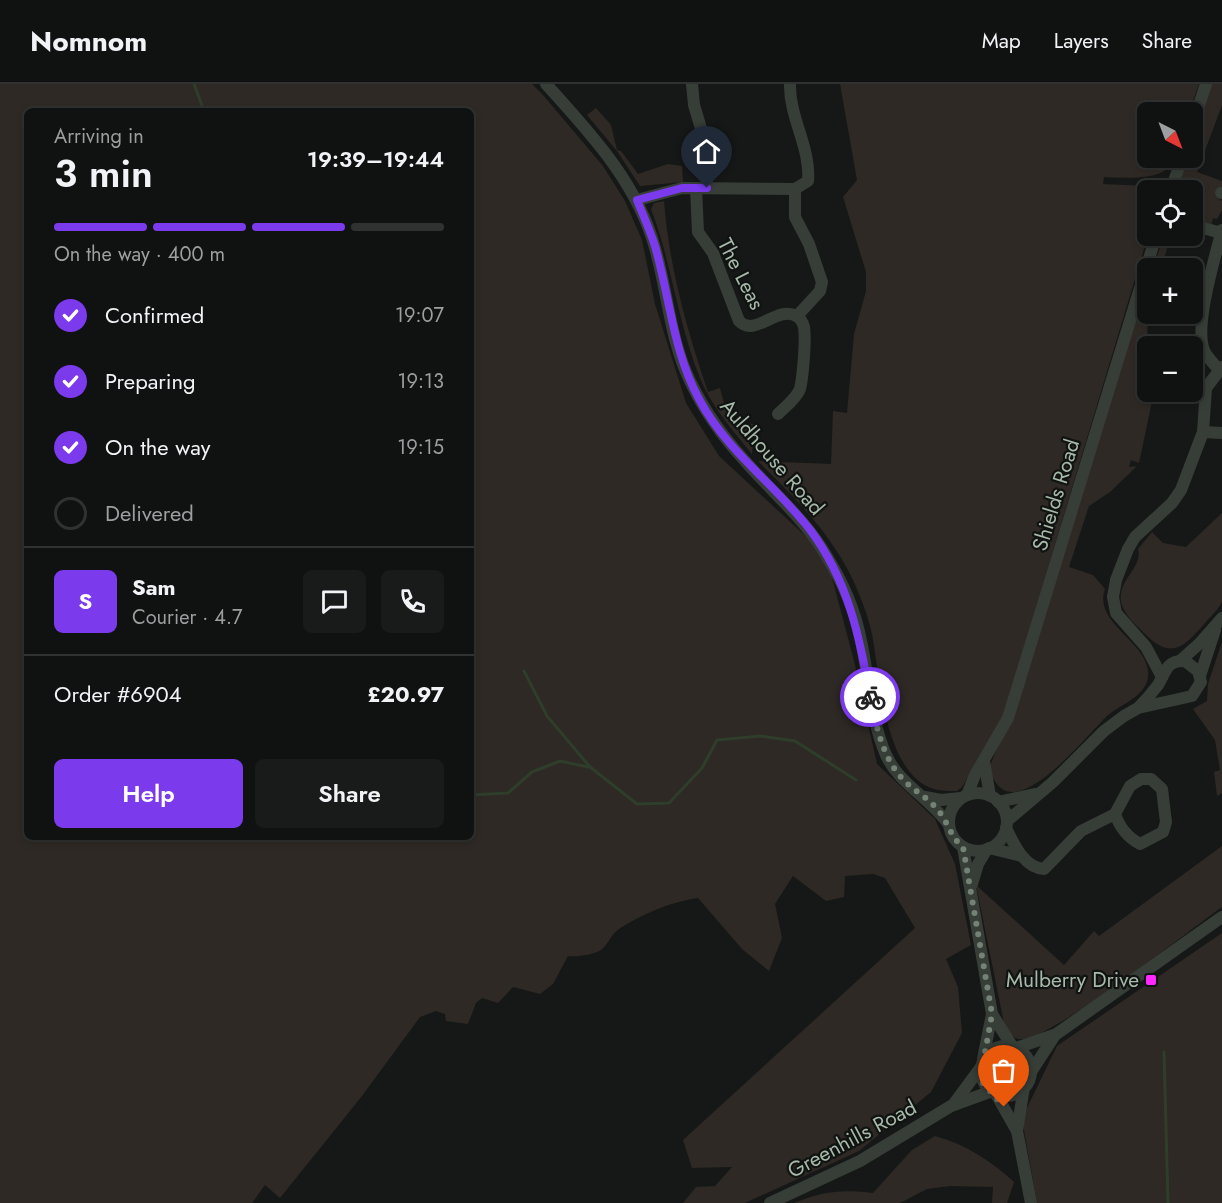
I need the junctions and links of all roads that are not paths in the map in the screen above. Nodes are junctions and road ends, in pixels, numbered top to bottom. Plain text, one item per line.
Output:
1 (546, 84) edge
2 (692, 84) edge
3 (790, 84) edge
4 (1206, 84) edge
5 (1200, 102) edge
6 (701, 188) junction
7 (795, 189) junction
8 (637, 200) junction
9 (1203, 228) edge
10 (1222, 232) edge
11 (1153, 246) edge
12 (797, 316) junction
13 (1220, 368) edge
14 (778, 414) dead end
15 (1203, 432) junction
16 (1222, 433) edge
17 (1220, 621) edge
18 (1146, 647) junction
19 (1177, 661) junction
20 (1200, 676) junction
21 (1162, 678) junction
22 (1182, 700) junction
23 (1138, 708) junction
24 (984, 761) junction
25 (1038, 794) junction
26 (925, 797) junction
27 (964, 797) junction
28 (994, 799) junction
29 (1115, 814) junction
30 (949, 825) junction
31 (1006, 825) junction
32 (963, 847) junction
33 (988, 849) junction
34 (1022, 856) junction
35 (970, 894) junction
36 (1222, 917) edge
37 (992, 1014) junction
38 (1055, 1035) junction
39 (1014, 1047) junction
40 (982, 1063) junction
41 (1031, 1072) junction
42 (1024, 1087) junction
43 (994, 1093) junction
44 (951, 1106) junction
45 (1017, 1131) junction
46 (770, 1203) edge
47 (1031, 1203) edge

1 - 8 street, Auldhouse Road
2 - 6 street
3 - 7 street
4 - 5 street
6 - 7 street
6 - 8 street
6 - 12 street, The Leas
7 - 12 street, The Leas
8 - 26 street, Auldhouse Road
9 - 10 street
10 - 13 street
11 - 24 street, Shields Road
12 - 14 street, The Leas
13 - 15 street
15 - 16 street
15 - 18 street
17 - 19 street
17 - 20 street
18 - 19 street
18 - 21 street
19 - 20 street
19 - 21 street
20 - 22 street
21 - 22 street
21 - 23 street
22 - 23 street
23 - 25 street
24 - 27 street, Shields Road
24 - 28 street
25 - 28 street
25 - 31 street
26 - 27 street
26 - 30 street, Auldhouse Road
27 - 28 street
27 - 30 street
28 - 31 street
29 - 29 street
29 - 34 street
30 - 32 street
31 - 33 street
31 - 34 street
32 - 33 street
32 - 35 street
33 - 34 street
33 - 35 street
35 - 37 street
36 - 38 street
37 - 39 street
37 - 40 street
38 - 39 street
38 - 41 street
39 - 40 street
39 - 41 street
40 - 43 street
40 - 44 street, Greenhills Road
41 - 42 street
42 - 43 street
42 - 45 street
43 - 44 street, Greenhills Road
43 - 45 street
44 - 46 street, Greenhills Road
45 - 47 street

